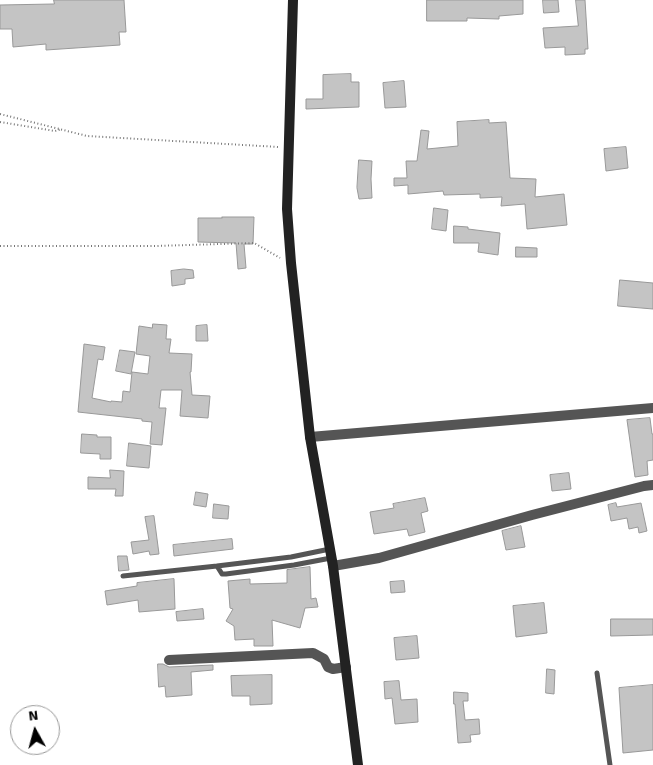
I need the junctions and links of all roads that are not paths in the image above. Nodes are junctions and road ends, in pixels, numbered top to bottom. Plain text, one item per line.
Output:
1 (293, 0) edge
2 (653, 408) edge
3 (310, 437) junction
4 (653, 485) edge
5 (332, 558) junction
6 (217, 566) junction
7 (123, 576) dead end
8 (169, 660) dead end
9 (346, 667) junction
10 (597, 673) dead end
11 (358, 765) edge
12 (610, 765) edge

1 - 3 main road
2 - 3 street
3 - 5 main road
4 - 5 street
5 - 6 lane
5 - 6 lane
5 - 9 main road
6 - 7 lane
8 - 9 street
9 - 11 main road
10 - 12 lane

